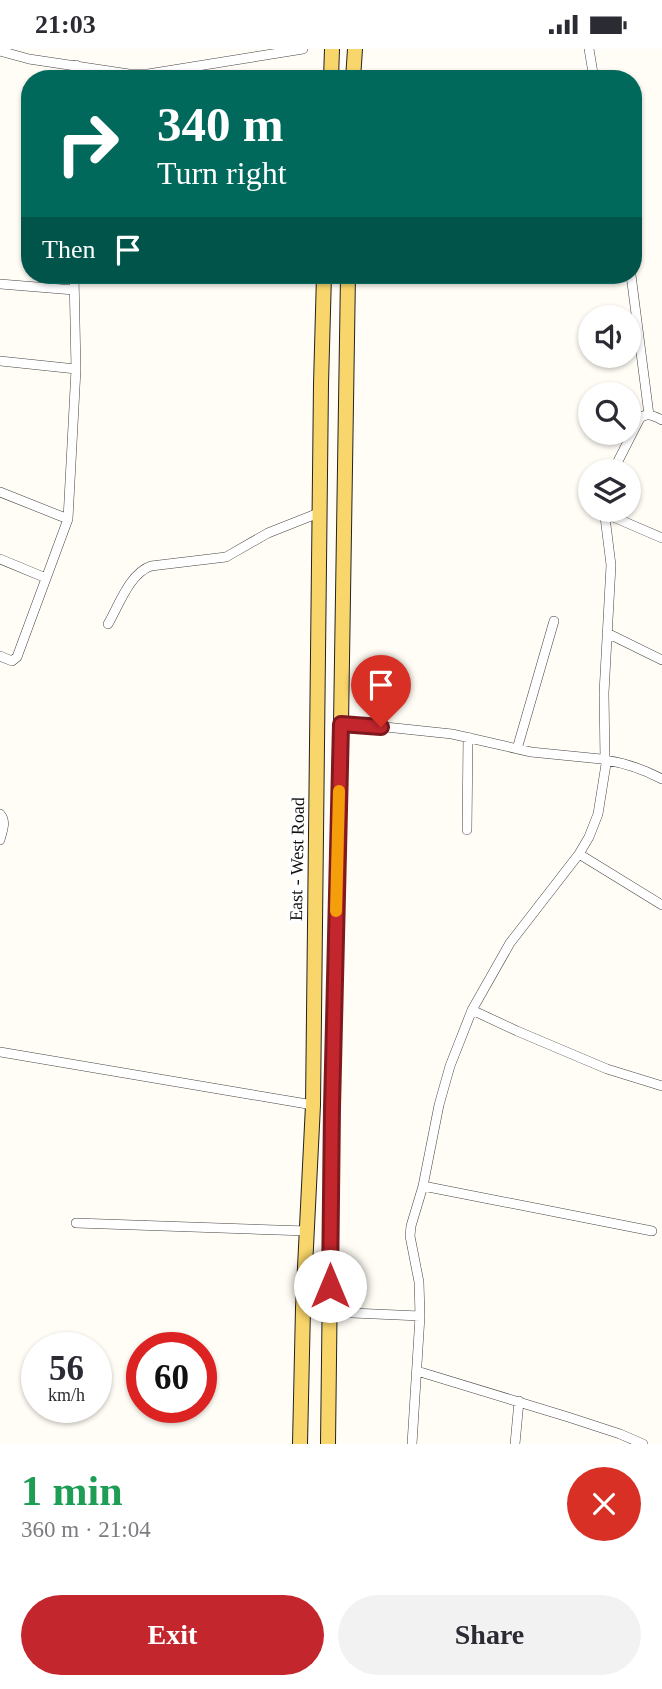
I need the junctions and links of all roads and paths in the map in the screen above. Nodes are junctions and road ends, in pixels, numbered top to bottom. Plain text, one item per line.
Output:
1 (303, 49) edge
2 (332, 49) edge
3 (355, 49) edge
4 (589, 49) edge
5 (0, 51) edge
6 (76, 65) junction
7 (76, 70) edge
8 (105, 70) edge
9 (167, 70) edge
10 (331, 70) edge
11 (354, 70) edge
12 (592, 70) edge
13 (0, 284) edge
14 (74, 284) edge
15 (324, 284) edge
16 (348, 284) edge
17 (632, 284) edge
18 (74, 290) junction
19 (0, 361) edge
20 (76, 369) junction
21 (649, 415) junction
22 (662, 420) edge
23 (619, 459) edge
24 (0, 492) edge
25 (321, 512) junction
26 (68, 519) junction
27 (605, 522) edge
28 (628, 522) edge
29 (662, 538) edge
30 (0, 559) edge
31 (47, 578) junction
32 (554, 621) dead end
33 (108, 624) dead end
34 (607, 633) junction
35 (0, 656) edge
36 (662, 660) edge
37 (341, 724) junction
38 (468, 737) junction
39 (517, 749) junction
40 (605, 760) junction
41 (662, 779) edge
42 (0, 814) edge
43 (467, 830) dead end
44 (0, 840) edge
45 (579, 854) junction
46 (662, 905) edge
47 (472, 1010) junction
48 (0, 1052) edge
49 (662, 1086) edge
50 (313, 1105) junction
51 (423, 1186) junction
52 (76, 1223) dead end
53 (307, 1231) junction
54 (652, 1231) dead end
55 (330, 1312) junction
56 (420, 1316) junction
57 (417, 1371) junction
58 (519, 1401) junction
59 (300, 1444) edge
60 (328, 1444) edge
61 (412, 1444) edge
62 (515, 1444) edge
63 (643, 1444) edge

1 - 9 street
2 - 10 main road
3 - 11 main road
4 - 12 street
5 - 6 street
6 - 7 street
6 - 8 street
13 - 18 street
14 - 18 street
15 - 25 main road, East - West Road
16 - 37 main road
17 - 21 street
18 - 20 street
19 - 20 street
20 - 26 street
21 - 22 street
21 - 23 street
24 - 26 street
25 - 33 street
25 - 50 main road, East - West Road
26 - 31 street
27 - 34 street
28 - 29 street
30 - 31 street
31 - 35 street
32 - 39 street
34 - 36 street
34 - 40 street
37 - 38 street
37 - 55 main road
38 - 39 street
38 - 43 street
39 - 40 street
40 - 41 street
40 - 45 street
42 - 44 street
45 - 46 street
45 - 47 street
47 - 49 street
47 - 51 street
48 - 50 street
50 - 53 main road, East - West Road
51 - 54 street
51 - 56 street
52 - 53 street
53 - 59 main road, East - West Road
55 - 56 street
55 - 60 main road
56 - 57 street
57 - 58 street
57 - 61 street
58 - 62 street
58 - 63 street

